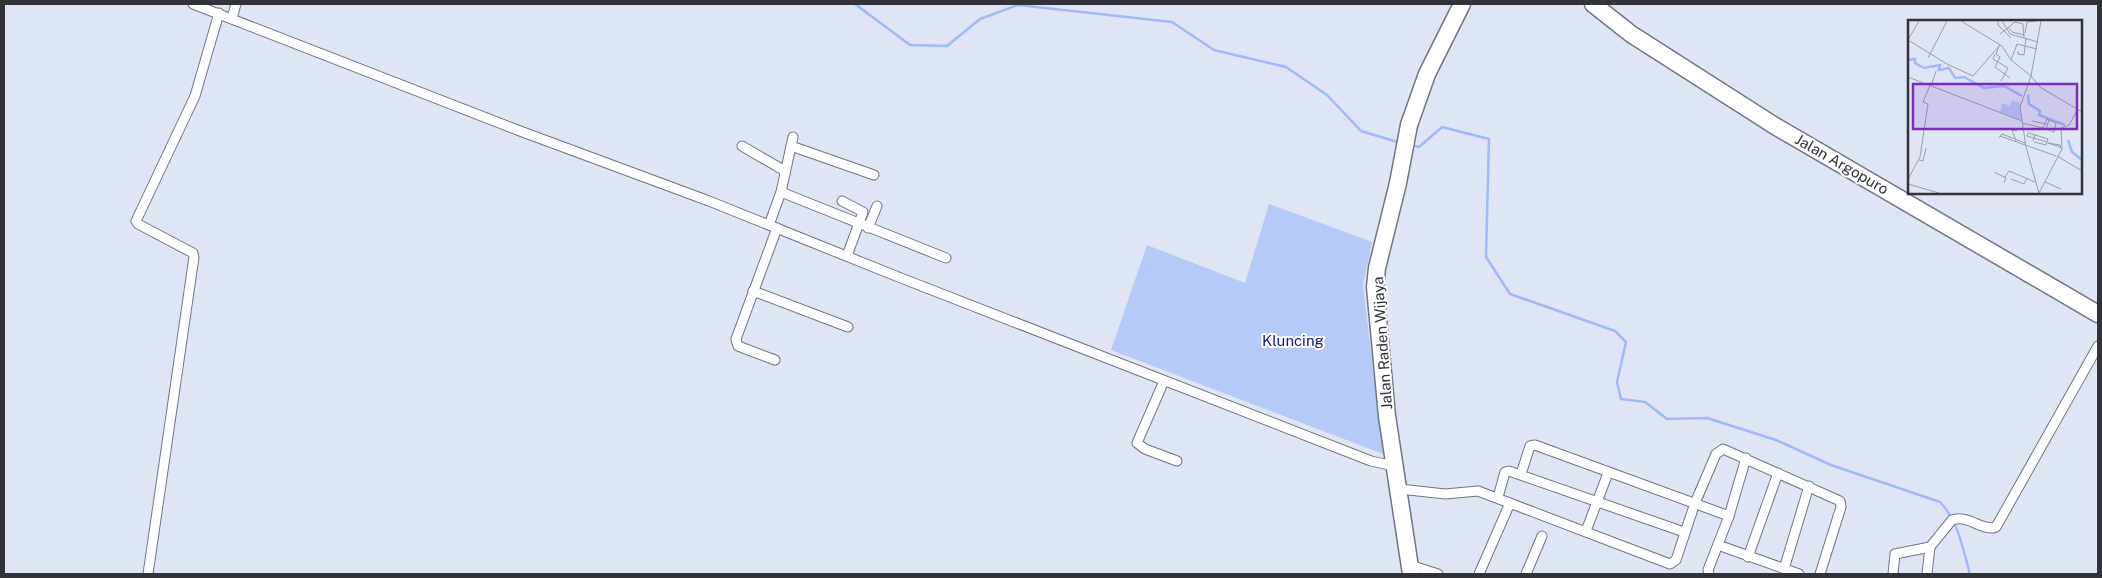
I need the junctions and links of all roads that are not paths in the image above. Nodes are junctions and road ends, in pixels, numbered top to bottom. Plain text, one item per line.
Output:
1 (193, 4) edge
2 (236, 4) edge
3 (1462, 4) edge
4 (1593, 4) edge
5 (219, 13) junction
6 (232, 18) junction
7 (742, 146) dead end
8 (786, 171) junction
9 (874, 175) dead end
10 (781, 192) junction
11 (842, 201) dead end
12 (877, 206) dead end
13 (864, 226) junction
14 (773, 227) junction
15 (846, 256) junction
16 (946, 258) dead end
17 (754, 291) junction
18 (2098, 314) edge
19 (848, 327) dead end
20 (2098, 346) edge
21 (775, 360) dead end
22 (1164, 381) junction
23 (1746, 458) junction
24 (1177, 461) dead end
25 (1394, 466) junction
26 (1608, 473) junction
27 (1778, 473) junction
28 (1521, 474) junction
29 (1810, 486) junction
30 (1400, 489) junction
31 (1498, 497) junction
32 (1510, 503) junction
33 (1597, 503) junction
34 (1695, 503) junction
35 (1729, 516) junction
36 (1586, 531) junction
37 (1684, 532) junction
38 (1542, 536) dead end
39 (1718, 545) junction
40 (1930, 547) junction
41 (1748, 557) junction
42 (1784, 569) junction
43 (1410, 570) edge
44 (148, 574) edge
45 (1438, 574) edge
46 (1479, 574) edge
47 (1526, 574) edge
48 (1709, 574) edge
49 (1799, 574) edge
50 (1820, 574) edge
51 (1893, 574) edge
52 (1927, 574) edge

1 - 5 street
2 - 6 street
3 - 25 highway, Jalan Raden Wijaya
4 - 18 highway, Jalan Argopuro
5 - 6 street
5 - 44 street
6 - 14 street
7 - 8 street
8 - 9 street
8 - 10 street
10 - 13 street
10 - 14 street
11 - 13 street
12 - 13 street
13 - 15 street
13 - 16 street
14 - 15 street
14 - 17 street
15 - 22 street
17 - 19 street
17 - 21 street
20 - 40 street
22 - 24 street
22 - 25 street
23 - 27 street
23 - 34 street
23 - 35 street
25 - 30 highway, Jalan Raden Wijaya
26 - 28 street
26 - 33 street
26 - 34 street
27 - 29 street
27 - 41 street
28 - 31 street
28 - 33 street
29 - 42 street
29 - 50 street
30 - 31 street
30 - 43 highway, Jalan Raden Wijaya
31 - 32 street
32 - 36 street
32 - 46 street
33 - 36 street
33 - 37 street
34 - 35 street
34 - 37 street
35 - 39 street
36 - 37 street
38 - 47 street
39 - 41 street
39 - 48 street
40 - 51 street
40 - 52 street
41 - 42 street
42 - 49 street
43 - 45 street

